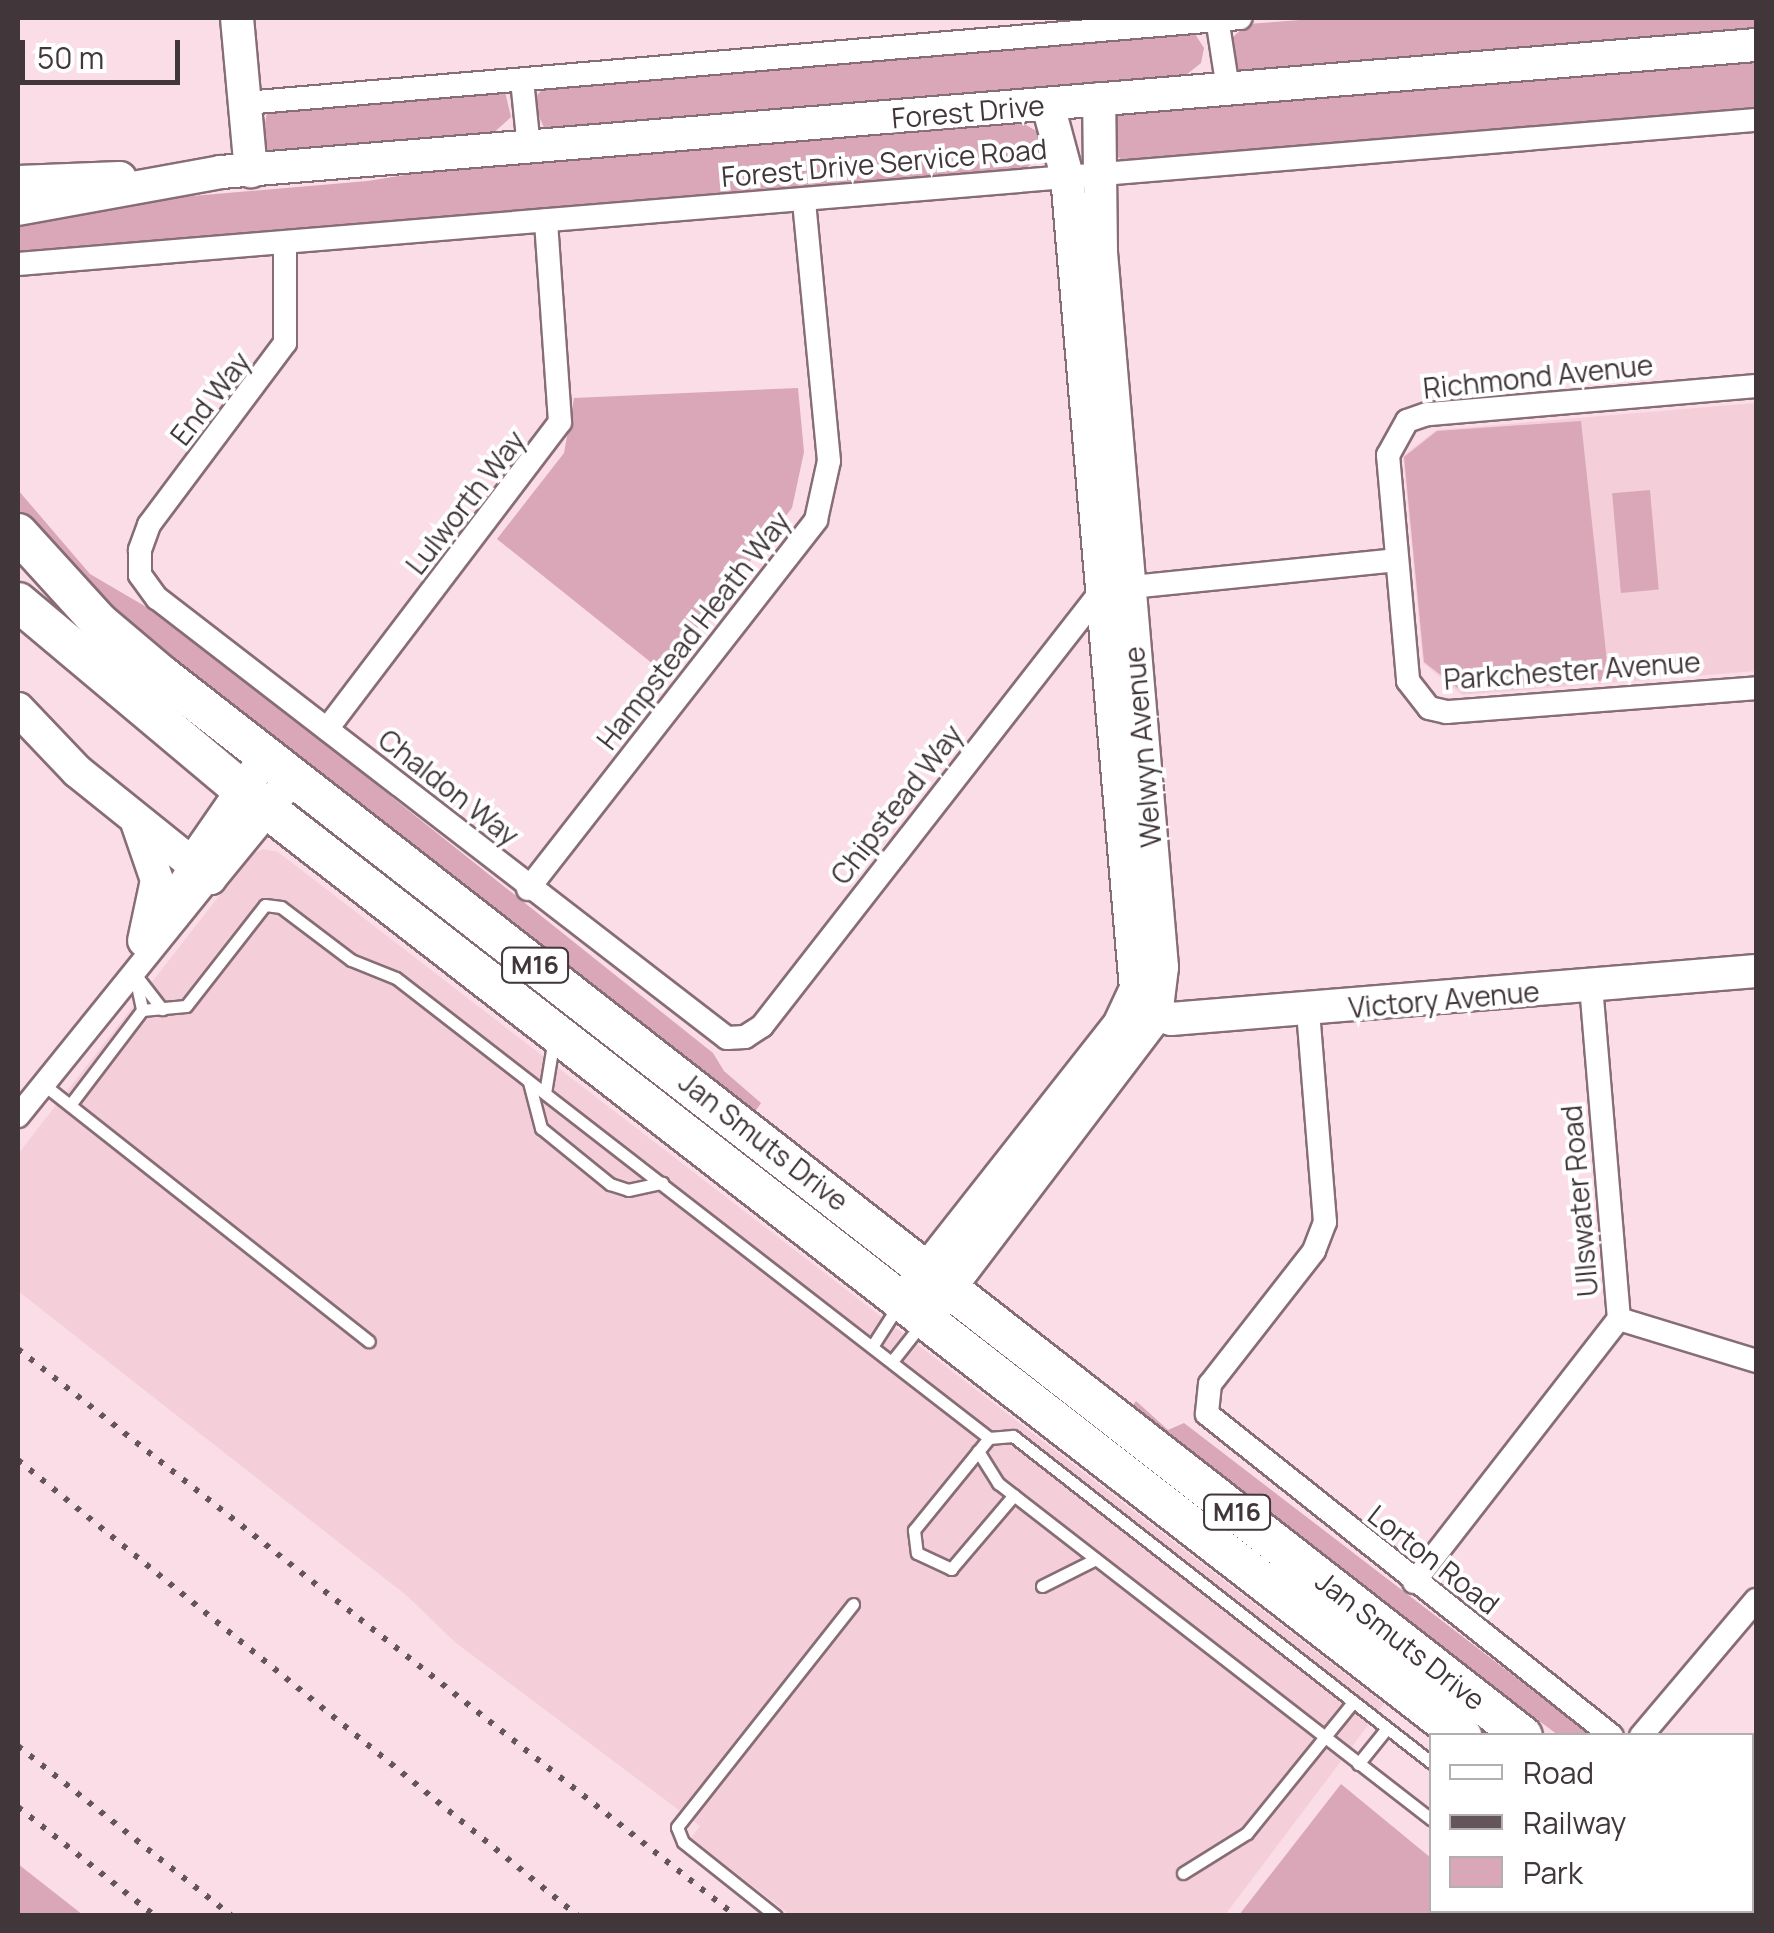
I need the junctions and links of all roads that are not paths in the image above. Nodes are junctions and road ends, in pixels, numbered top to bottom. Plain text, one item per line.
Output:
1 (237, 18) edge
2 (1225, 18) edge
3 (990, 28) edge
4 (1756, 45) edge
5 (522, 80) junction
6 (1228, 89) junction
7 (1100, 99) junction
8 (245, 103) junction
9 (1048, 105) junction
10 (1756, 120) edge
11 (529, 148) junction
12 (250, 171) junction
13 (1082, 175) junction
14 (180, 178) junction
15 (18, 182) edge
16 (804, 200) junction
17 (18, 209) edge
18 (546, 220) junction
19 (286, 244) junction
20 (18, 264) edge
21 (1756, 386) edge
22 (18, 533) edge
23 (1396, 560) junction
24 (140, 574) joint
25 (1115, 588) junction
26 (18, 602) edge
27 (1751, 682) edge
28 (18, 708) edge
29 (327, 729) junction
30 (279, 767) junction
31 (253, 798) junction
32 (134, 816) junction
33 (201, 871) junction
34 (528, 888) junction
35 (139, 957) junction
36 (1162, 967) junction
37 (1756, 971) edge
38 (1590, 986) junction
39 (118, 993) junction
40 (162, 1009) junction
41 (142, 1010) junction
42 (1145, 1010) junction
43 (1308, 1011) junction
44 (1202, 1016) junction
45 (555, 1031) junction
46 (727, 1038) joint
47 (529, 1082) junction
48 (43, 1084) junction
49 (544, 1093) junction
50 (70, 1105) junction
51 (18, 1116) edge
52 (662, 1184) junction
53 (939, 1278) junction
54 (914, 1310) junction
55 (1619, 1319) junction
56 (369, 1341) dead end
57 (873, 1344) junction
58 (893, 1360) junction
59 (1756, 1361) edge
60 (989, 1438) junction
61 (978, 1451) junction
62 (1014, 1495) junction
63 (1096, 1560) junction
64 (1414, 1582) junction
65 (1042, 1586) dead end
66 (1756, 1600) edge
67 (853, 1604) dead end
68 (1353, 1702) junction
69 (1387, 1728) junction
70 (1458, 1733) edge
71 (1519, 1733) edge
72 (1608, 1733) edge
73 (1644, 1733) edge
74 (1324, 1738) junction
75 (1429, 1761) edge
76 (1358, 1764) junction
77 (1429, 1818) edge
78 (1184, 1873) dead end
79 (776, 1916) edge

1 - 8 street
2 - 3 street
2 - 6 street
3 - 5 street
4 - 6 street, Forest Drive
5 - 8 street
5 - 11 street
6 - 7 street, Forest Drive
7 - 9 street, Forest Drive
7 - 13 street, Welwyn Avenue
8 - 12 street
9 - 11 street, Forest Drive
9 - 13 street, Welwyn Avenue
10 - 13 street, Forest Drive Service Road
11 - 12 street, Forest Drive
12 - 14 street, Forest Drive
13 - 16 street, Forest Drive Service Road
13 - 25 street, Welwyn Avenue
14 - 15 street, Forest Drive
14 - 17 street, Forest Drive
16 - 18 street, Forest Drive Service Road
16 - 34 street, Hampstead Heath Way
18 - 19 street, Forest Drive Service Road
18 - 29 street, Lulworth Way
19 - 20 street, Forest Drive Service Road
19 - 24 street, End Way
21 - 23 street, Richmond Avenue
22 - 30 main road, Jan Smuts Drive / M16
23 - 25 street
23 - 27 street, Parkchester Avenue
24 - 29 street, Chaldon Way
25 - 36 street, Welwyn Avenue
25 - 42 street, Welwyn Avenue
25 - 46 street, Chipstead Way
26 - 31 main road, Jan Smuts Drive / M16
28 - 32 street
29 - 34 street, Chaldon Way
30 - 31 street
30 - 53 main road, Jan Smuts Drive / M16
31 - 33 street
31 - 45 main road, Jan Smuts Drive / M16
32 - 33 street
32 - 35 street
33 - 35 street
33 - 35 street
34 - 46 street, Chaldon Way
35 - 39 street
35 - 39 street
35 - 40 lane
35 - 41 lane
36 - 42 street, Welwyn Avenue
36 - 44 street
37 - 38 street, Victory Avenue
38 - 43 street, Victory Avenue
38 - 55 street, Ullswater Road
39 - 48 street
40 - 41 lane
40 - 47 lane
41 - 50 lane
42 - 44 street, Victory Avenue
42 - 53 street
43 - 44 street, Victory Avenue
43 - 64 street, Lorton Road
45 - 49 lane
45 - 54 main road, Jan Smuts Drive / M16
47 - 49 lane
47 - 52 lane
48 - 50 lane
48 - 51 street
49 - 52 lane
50 - 56 lane
52 - 57 lane
53 - 54 street
53 - 71 main road, Jan Smuts Drive / M16
54 - 57 lane
54 - 58 lane
54 - 70 main road, Jan Smuts Drive / M16
55 - 59 street
55 - 64 street, Ullswater Road
57 - 58 lane
58 - 60 lane
60 - 61 lane
60 - 68 lane
61 - 62 lane
61 - 62 lane
62 - 63 lane
63 - 65 lane
63 - 74 lane
64 - 72 street, Lorton Road
66 - 73 street
67 - 79 lane
68 - 69 lane
68 - 74 lane
69 - 75 lane
69 - 76 lane
74 - 76 lane
74 - 78 lane
76 - 77 lane

